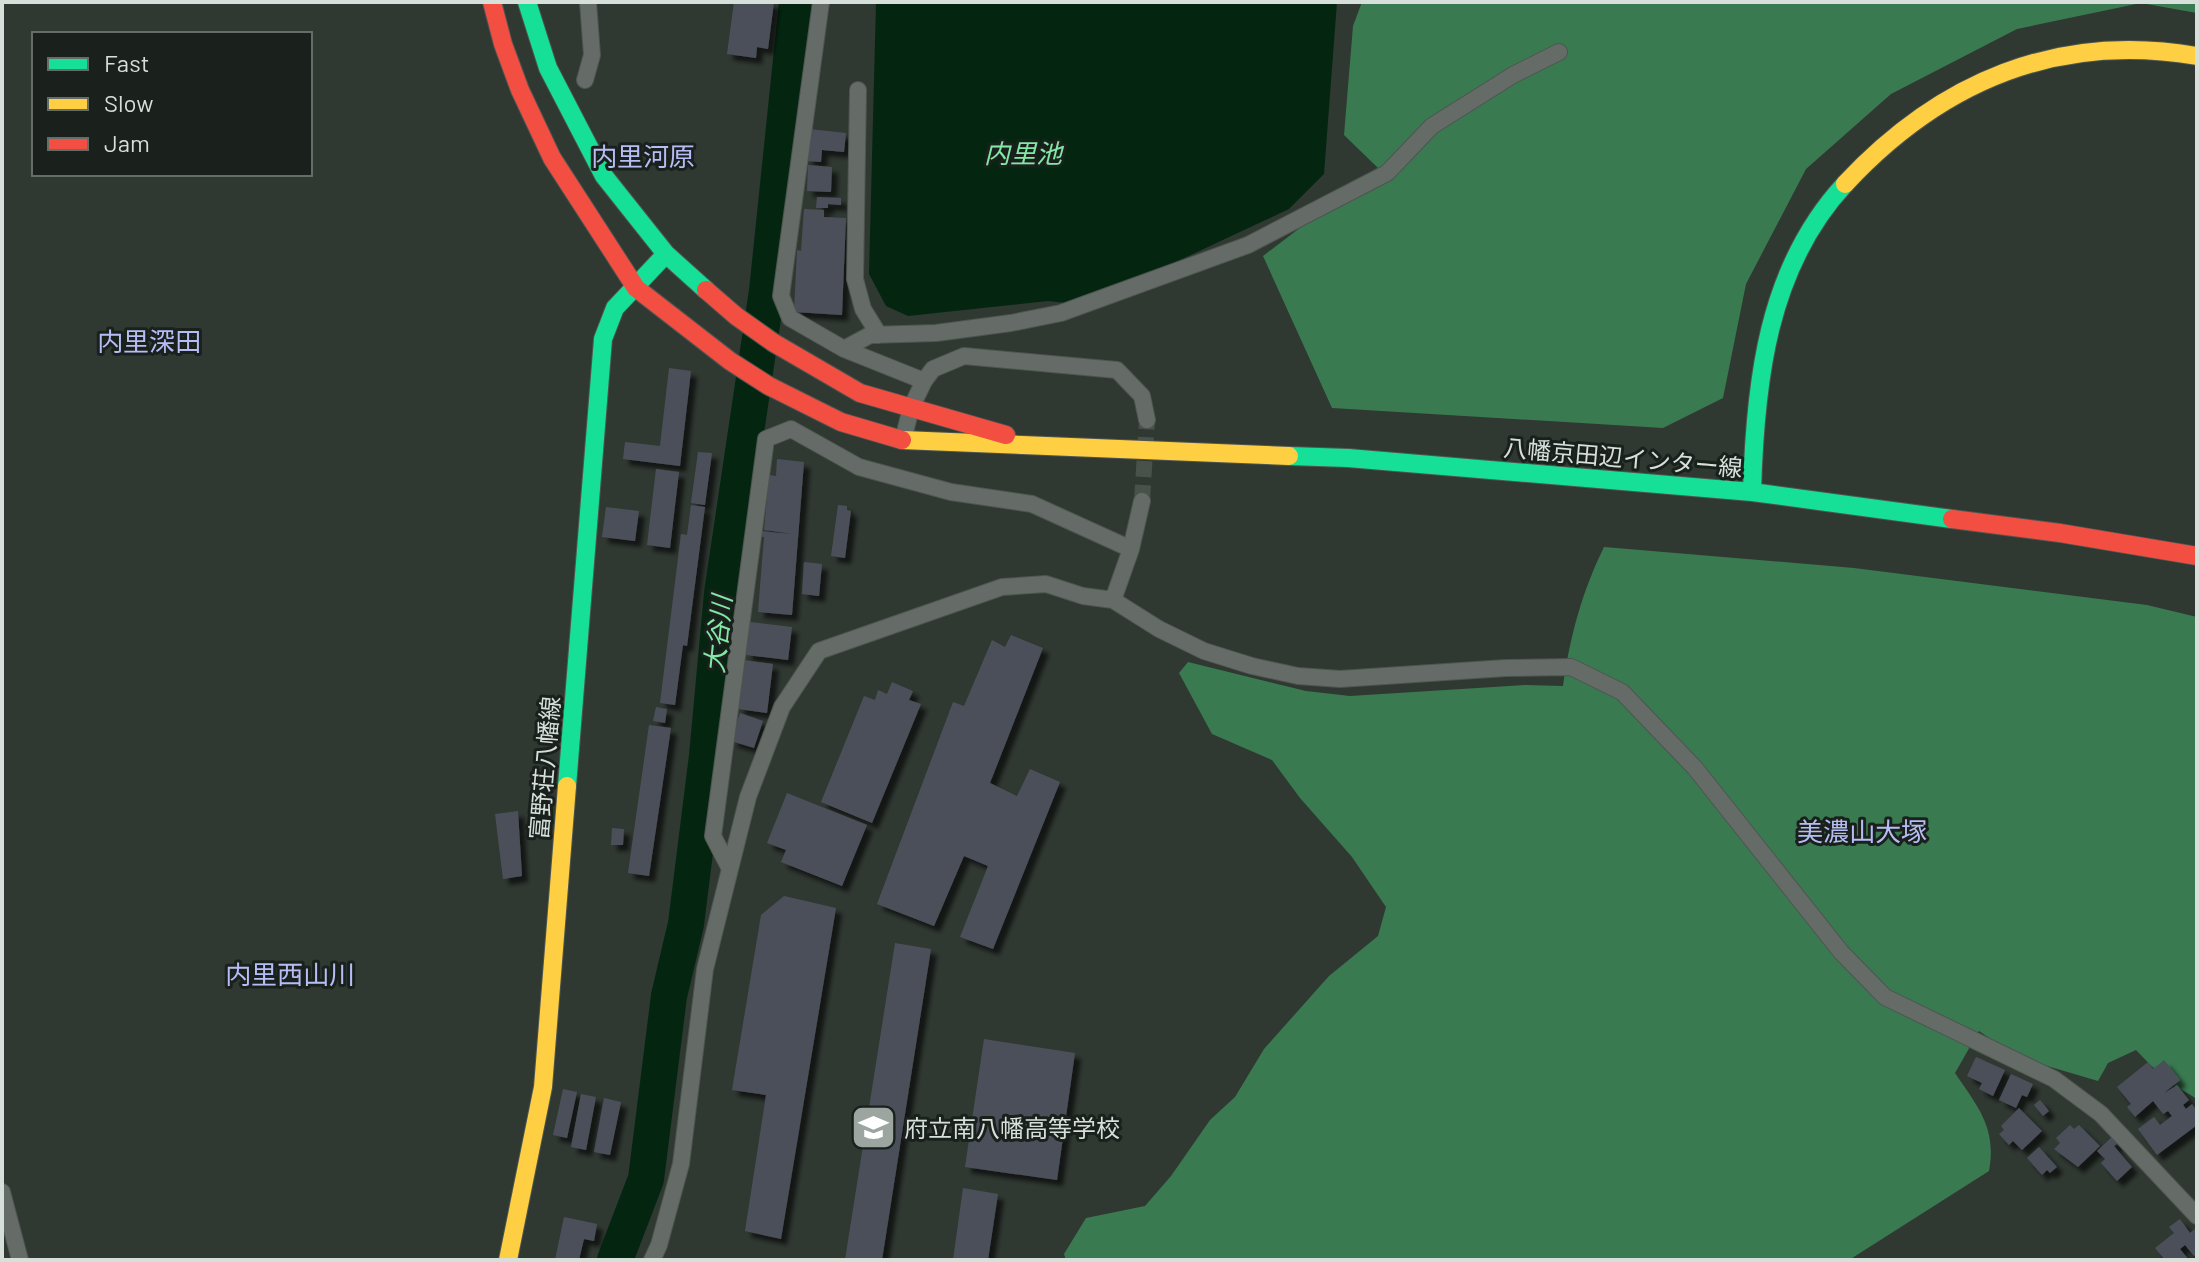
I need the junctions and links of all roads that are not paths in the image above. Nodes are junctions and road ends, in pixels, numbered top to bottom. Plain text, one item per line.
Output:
1 (492, 2) edge
2 (527, 2) edge
3 (588, 2) edge
4 (821, 2) edge
5 (1559, 52) dead end
6 (2197, 56) edge
7 (2197, 73) edge
8 (585, 80) dead end
9 (858, 90) dead end
10 (1828, 238) dead end
11 (666, 254) junction
12 (1807, 277) dead end
13 (636, 288) junction
14 (879, 335) junction
15 (844, 349) junction
16 (924, 381) junction
17 (911, 408) junction
18 (1147, 420) tunnel mouth
19 (903, 440) junction
20 (1042, 446) junction
21 (1752, 492) junction
22 (1142, 501) tunnel mouth
23 (1131, 549) junction
24 (2197, 556) edge
25 (1113, 600) junction
26 (730, 869) junction
27 (2, 1192) edge
28 (2197, 1216) edge
29 (20, 1260) edge
30 (508, 1260) edge
31 (652, 1260) edge

1 - 13 main road
2 - 11 main road
3 - 8 street
4 - 15 street
5 - 14 street
6 - 21 main road
7 - 10 main road
9 - 14 street
11 - 13 main road, 富野荘八幡線
11 - 17 main road, 八幡京田辺インター線
12 - 21 main road
13 - 19 main road, 八幡京田辺インター線
13 - 30 main road, 富野荘八幡線
14 - 15 street
15 - 16 street
16 - 17 street
16 - 18 street
17 - 19 street
17 - 20 main road, 八幡京田辺インター線
19 - 20 main road, 八幡京田辺インター線
20 - 21 main road, 八幡京田辺インター線
21 - 24 main road, 八幡京田辺インター線
22 - 23 street
23 - 25 street
23 - 26 street
25 - 26 street
25 - 28 street
26 - 31 street
27 - 29 street

